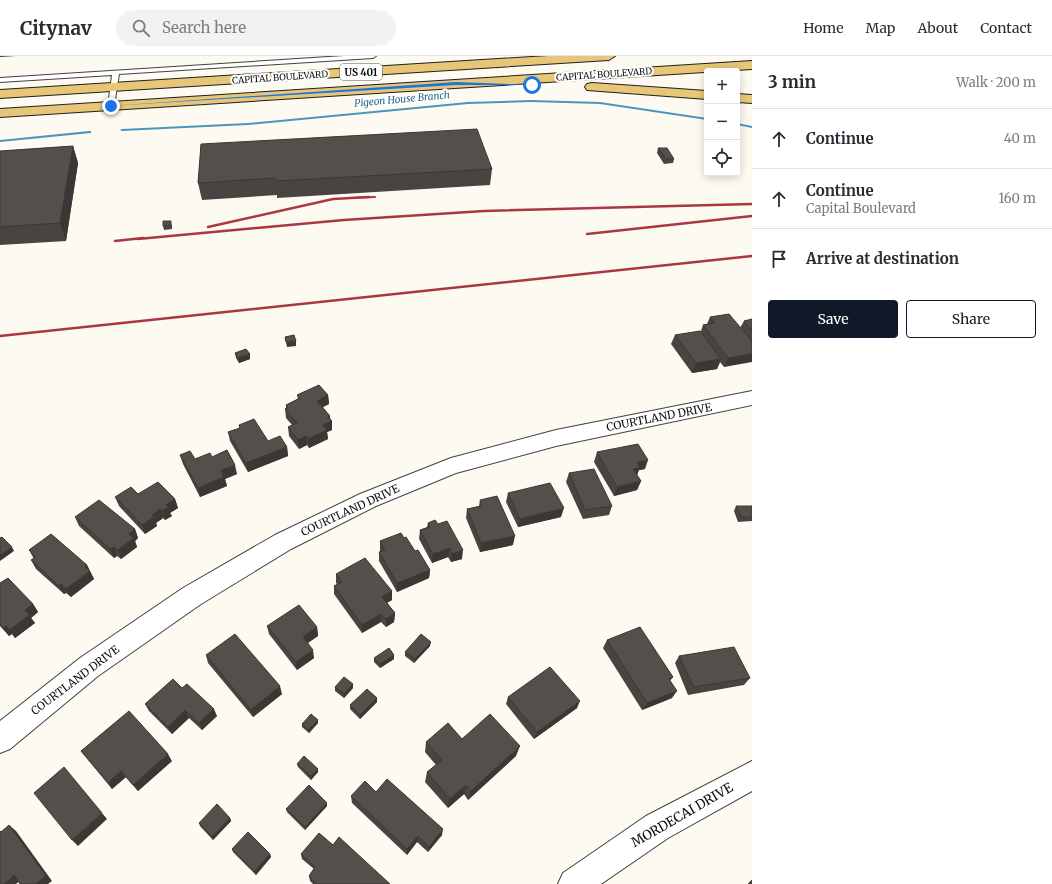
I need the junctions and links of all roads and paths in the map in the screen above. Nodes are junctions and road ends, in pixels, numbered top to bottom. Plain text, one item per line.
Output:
1 (373, 56) edge
2 (609, 56) edge
3 (752, 65) edge
4 (116, 72) junction
5 (0, 80) edge
6 (456, 83) junction
7 (114, 87) junction
8 (0, 94) edge
9 (704, 95) edge
10 (740, 98) edge
11 (752, 99) edge
12 (111, 106) junction
13 (0, 113) edge
14 (752, 398) edge
15 (0, 739) edge
16 (752, 775) edge
17 (574, 884) edge

1 - 4 lane
2 - 7 main road, CAPITAL BOULEVARD / US 401
3 - 6 main road, CAPITAL BOULEVARD / US 401
4 - 5 lane
4 - 7 lane
6 - 9 main road
6 - 12 main road, CAPITAL BOULEVARD / US 401
7 - 8 main road, CAPITAL BOULEVARD / US 401
7 - 12 lane
10 - 11 main road
12 - 13 main road, CAPITAL BOULEVARD / US 401
14 - 15 street, COURTLAND DRIVE
16 - 17 street, MORDECAI DRIVE

